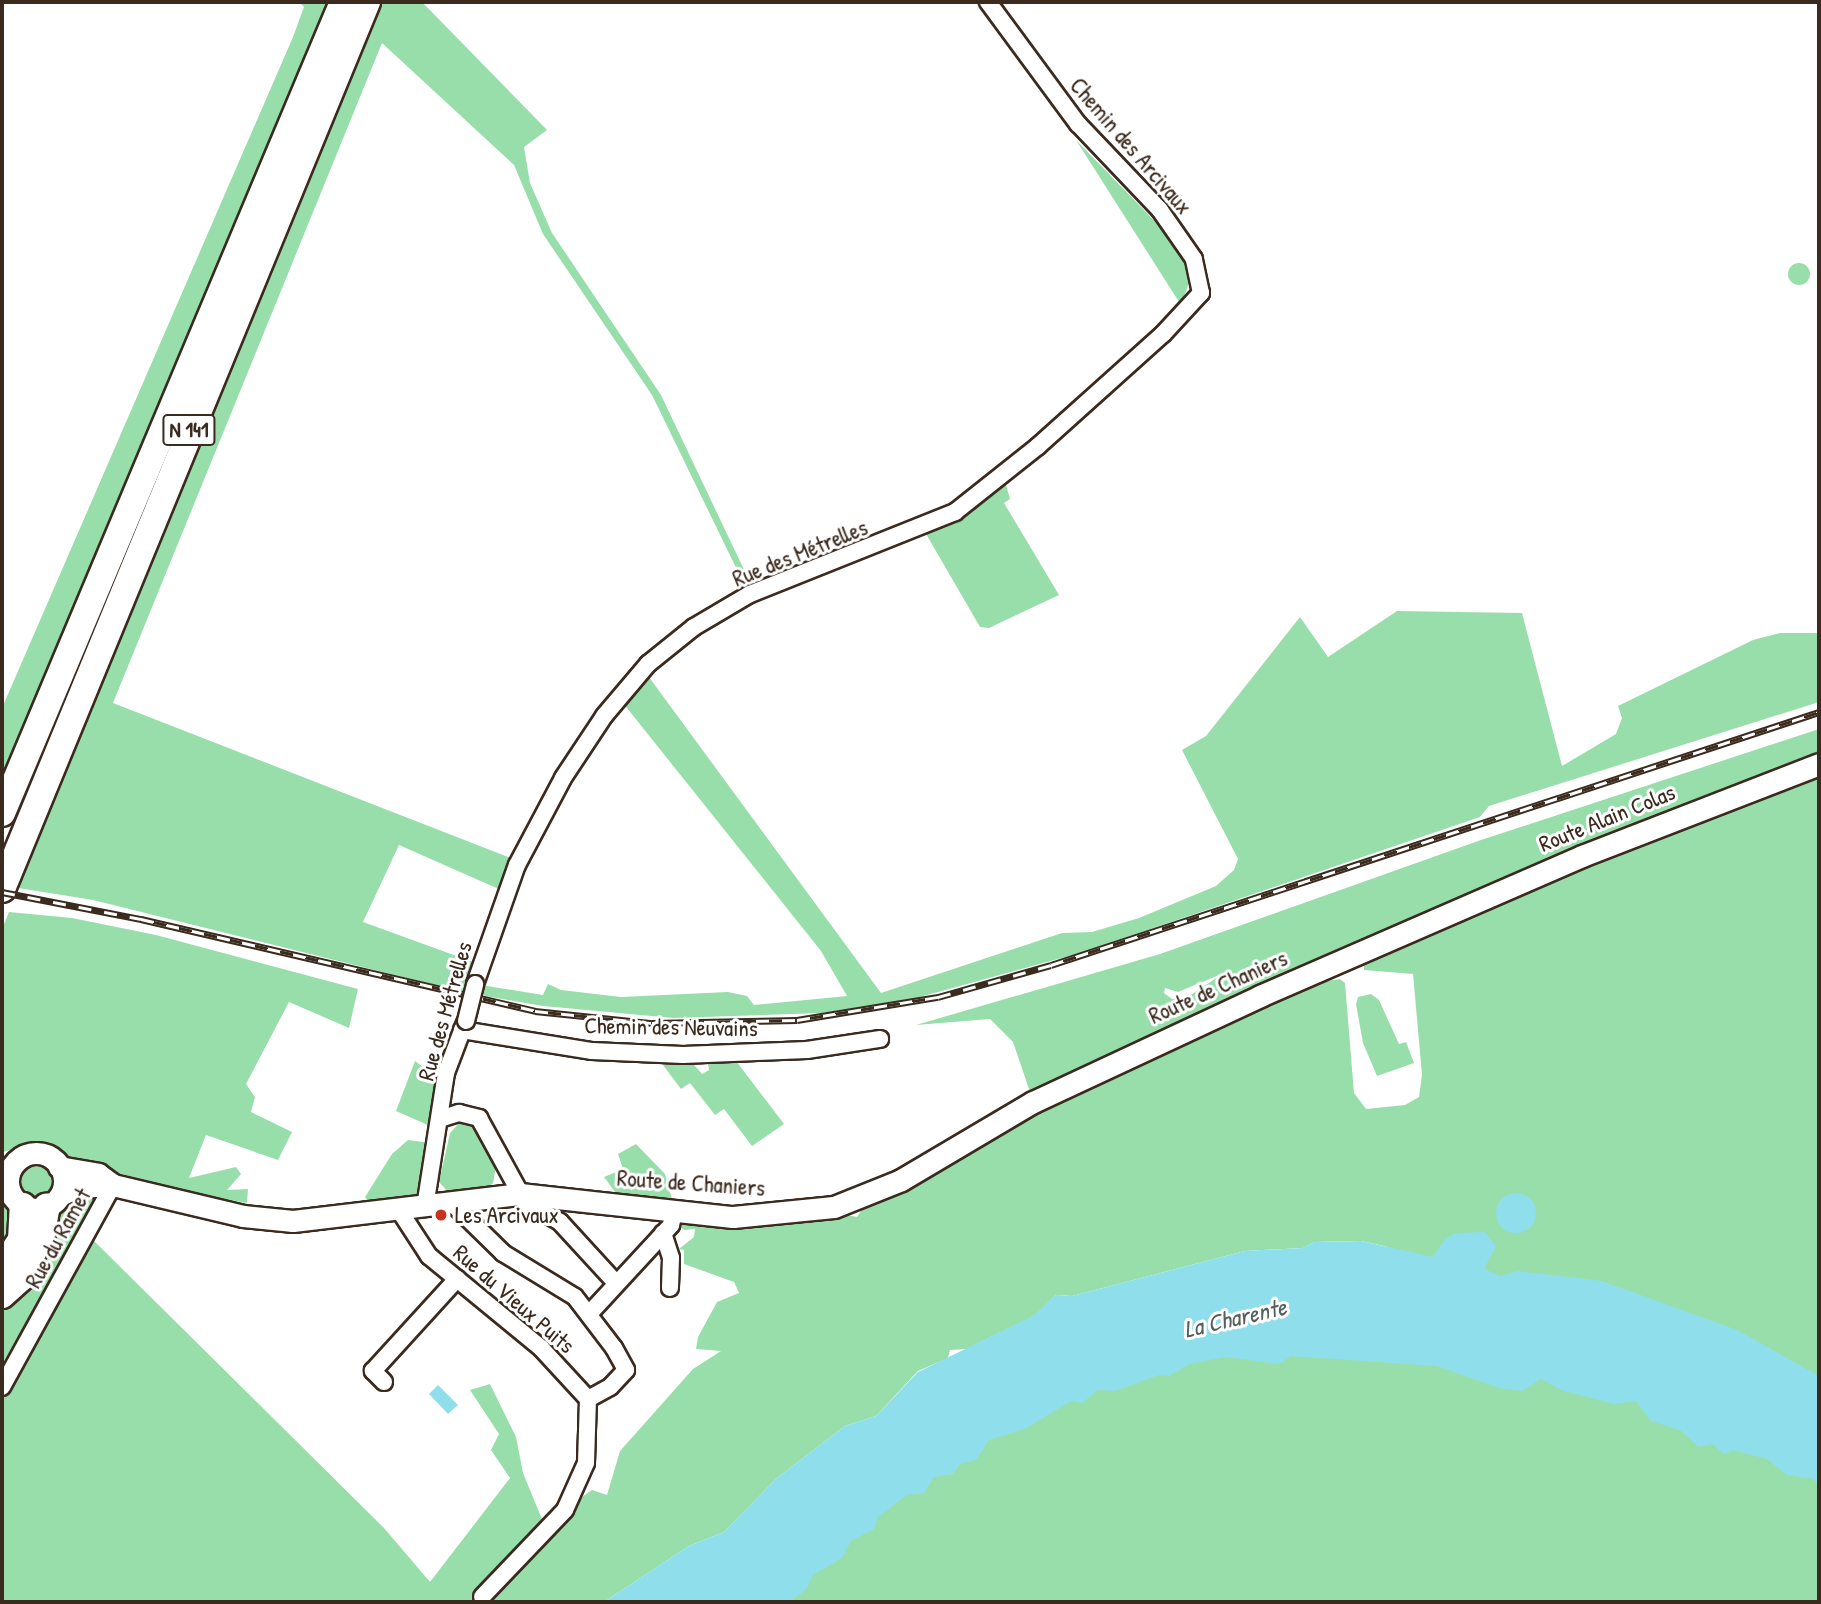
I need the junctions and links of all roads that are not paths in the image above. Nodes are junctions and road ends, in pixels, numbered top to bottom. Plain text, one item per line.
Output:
1 (343, 2) edge
2 (368, 2) edge
3 (988, 2) edge
4 (1201, 293) joint
5 (1819, 764) edge
6 (2, 813) edge
7 (2, 889) edge
8 (1416, 926) joint
9 (464, 1025) junction
10 (880, 1039) dead end
11 (440, 1119) junction
12 (9, 1162) edge
13 (60, 1167) junction
14 (113, 1185) junction
15 (28, 1194) edge
16 (520, 1194) junction
17 (451, 1202) junction
18 (425, 1207) junction
19 (399, 1210) junction
20 (674, 1213) junction
21 (663, 1233) junction
22 (2, 1268) edge
23 (457, 1279) junction
24 (615, 1282) junction
25 (670, 1288) dead end
26 (2, 1295) edge
27 (589, 1314) junction
28 (384, 1382) dead end
29 (2, 1387) edge
30 (588, 1399) junction
31 (482, 1597) dead end

1 - 6 highway, N 141
2 - 7 highway, N 141
3 - 4 street, Chemin des Arcivaux
4 - 9 street, Rue des Métrelles, bridge
5 - 8 street, Route Alain Colas
8 - 20 street, Route de Chaniers
9 - 10 street, Chemin des Neuvains
9 - 11 street, Rue des Métrelles
11 - 16 street
11 - 18 street, Rue des Métrelles
12 - 13 street
12 - 15 street
13 - 14 street
13 - 15 street
14 - 15 street
14 - 19 street, Route de Chaniers
14 - 29 street, Rue du Ramet
15 - 22 highway
15 - 26 highway
16 - 17 street, Route de Chaniers
16 - 20 street, Route de Chaniers
16 - 24 street
17 - 18 street, Route de Chaniers
17 - 27 street
18 - 19 street, Route de Chaniers
19 - 23 street, Rue du Vieux Puits
20 - 21 street
21 - 24 street
21 - 25 street
23 - 28 street
23 - 30 street, Rue du Vieux Puits
24 - 27 street
27 - 30 street
30 - 31 street

